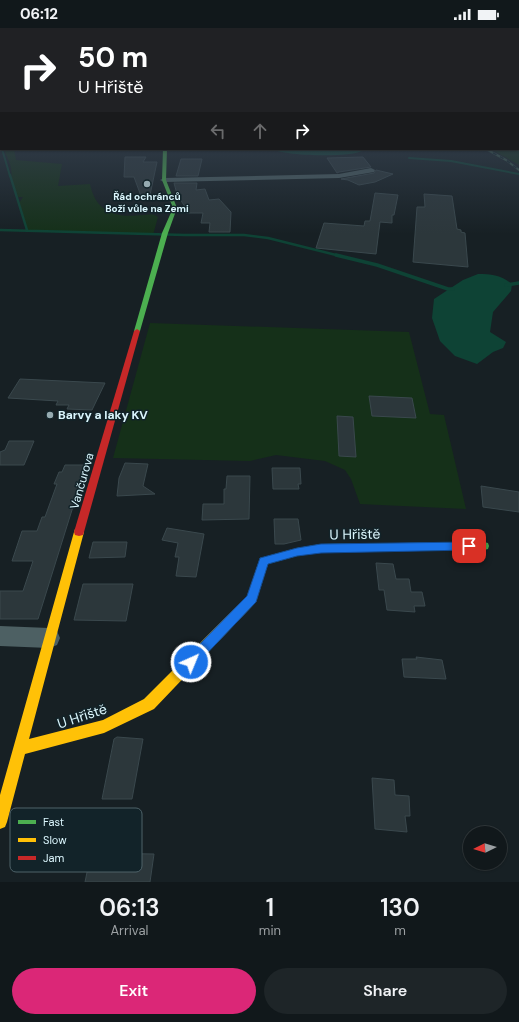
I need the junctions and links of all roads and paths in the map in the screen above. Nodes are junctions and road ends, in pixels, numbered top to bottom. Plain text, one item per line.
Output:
1 (165, 154) edge
2 (371, 170) dead end
3 (164, 180) junction
4 (484, 546) dead end
5 (0, 636) edge
6 (49, 638) junction
7 (20, 748) junction
8 (0, 822) edge

1 - 3 street, Vančurova
2 - 3 street
3 - 6 street, Vančurova
4 - 7 street, U Hřiště
5 - 6 street
6 - 7 street, Vančurova
7 - 8 street, Vančurova

